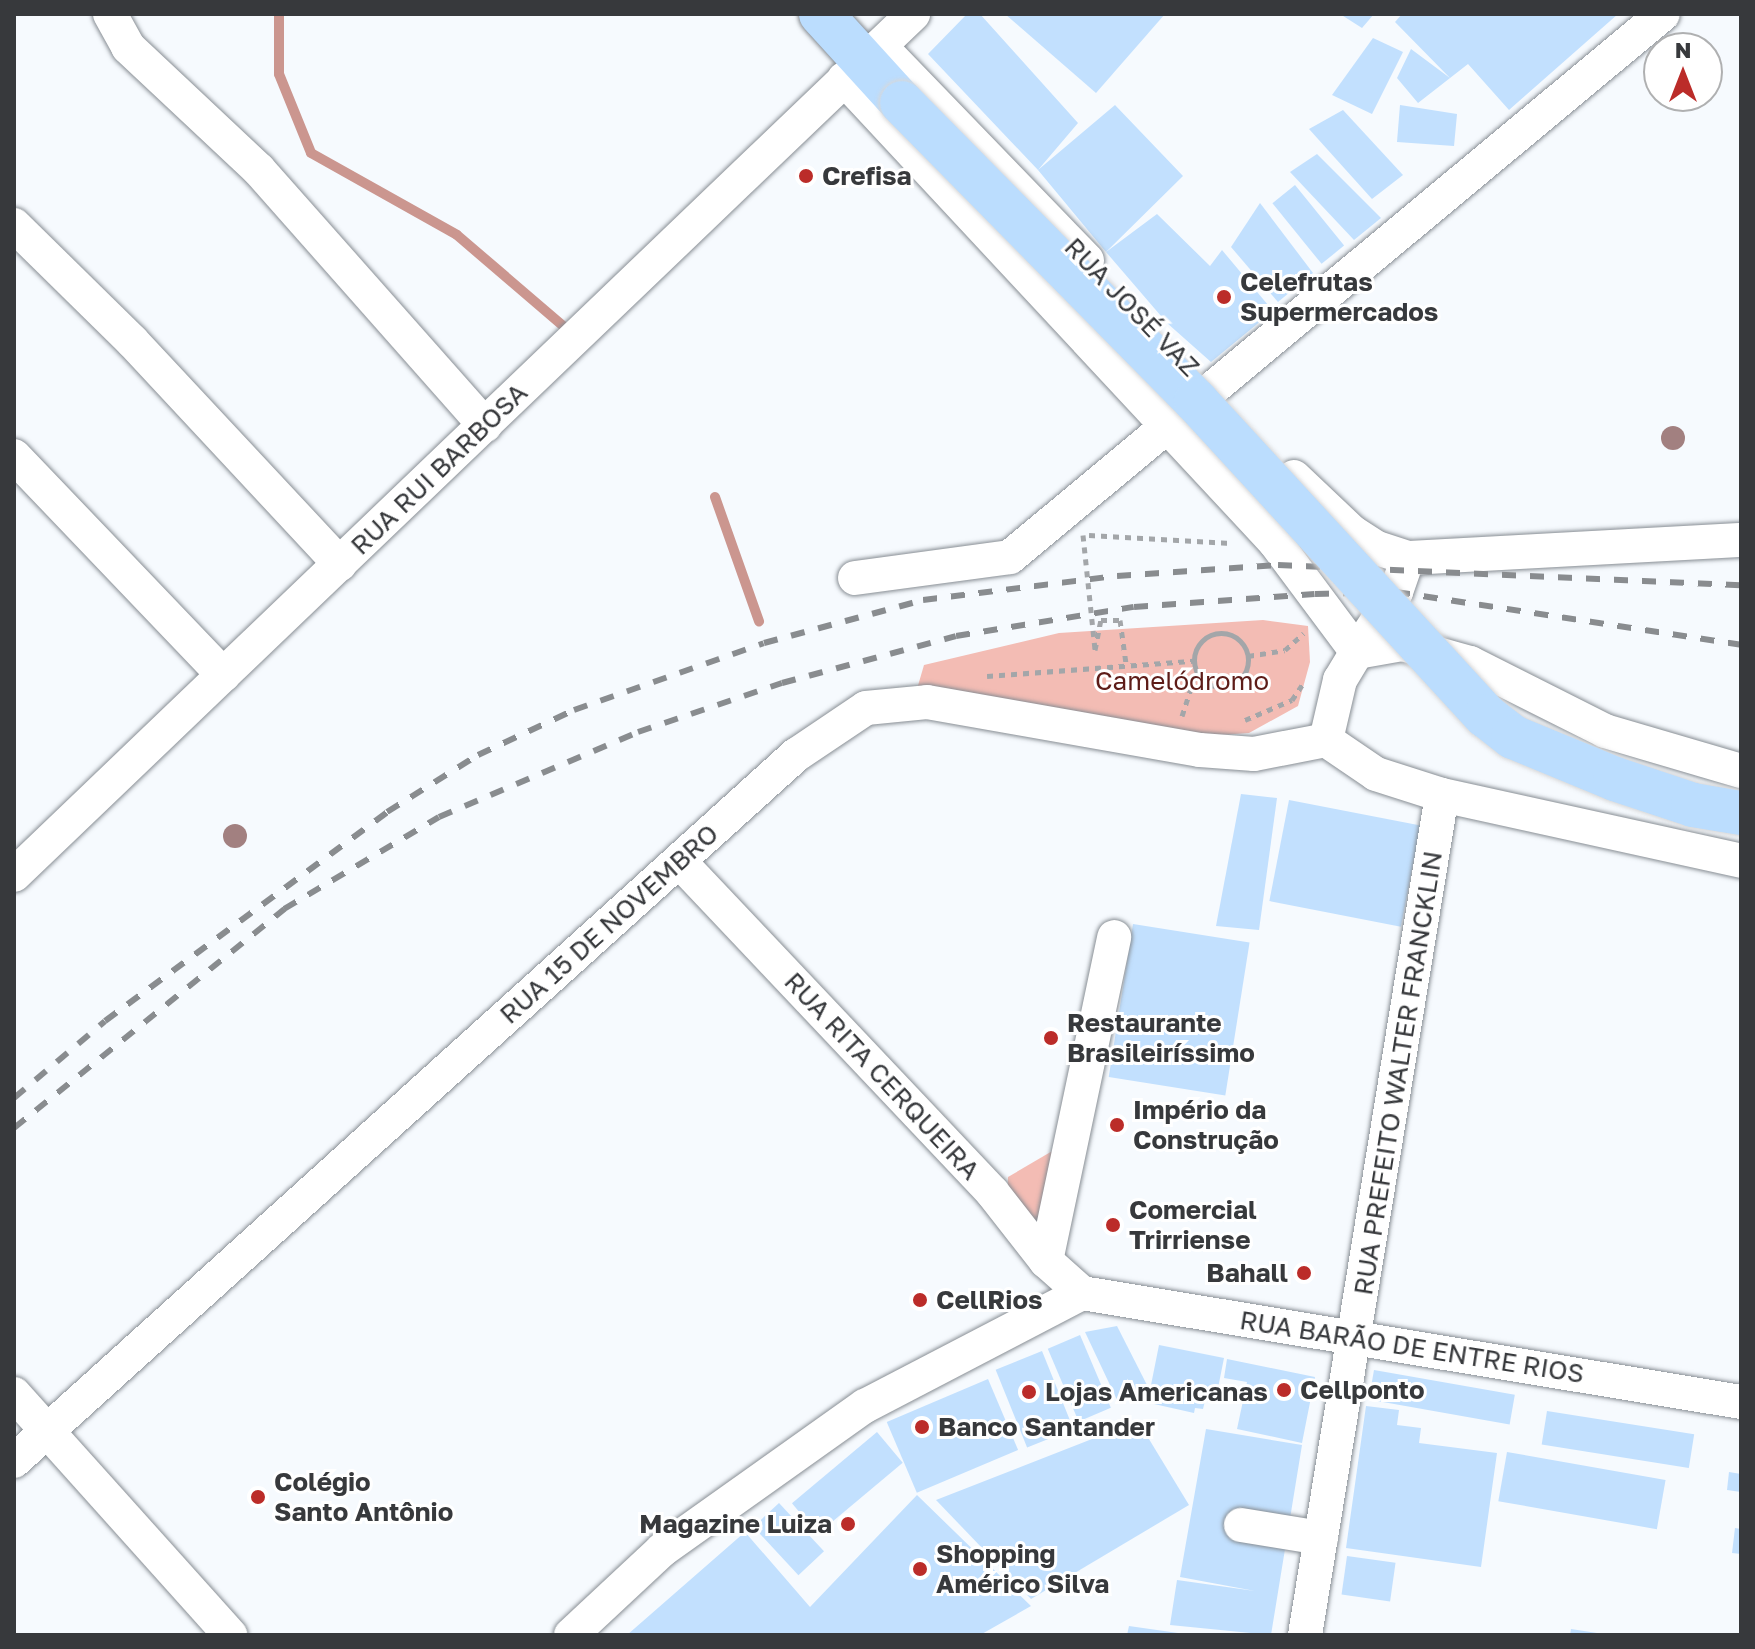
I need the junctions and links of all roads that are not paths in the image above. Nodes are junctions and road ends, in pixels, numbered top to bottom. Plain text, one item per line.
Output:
1 (821, 14) edge
2 (913, 14) edge
3 (1663, 14) edge
4 (111, 19) edge
5 (862, 62) junction
6 (14, 225) edge
7 (1211, 388) junction
8 (485, 425) junction
9 (1164, 429) junction
10 (14, 456) edge
11 (1741, 540) edge
12 (1408, 558) junction
13 (340, 564) junction
14 (855, 578) dead end
15 (1357, 652) junction
16 (223, 675) junction
17 (1326, 740) junction
18 (1741, 771) edge
19 (1442, 795) junction
20 (1741, 813) edge
21 (19, 859) edge
22 (679, 861) junction
23 (1741, 861) edge
24 (1114, 937) dead end
25 (1046, 1261) junction
26 (1082, 1293) junction
27 (1354, 1337) junction
28 (14, 1394) edge
29 (1741, 1402) edge
30 (47, 1432) junction
31 (14, 1461) edge
32 (1241, 1525) dead end
33 (1321, 1538) junction
34 (230, 1635) edge
35 (571, 1635) edge
36 (1305, 1635) edge

1 - 5 main road
2 - 5 street, RUA RUI BARBOSA
3 - 7 street, RUA JOSÉ VAZ
4 - 8 street
5 - 7 street, RUA JOSÉ VAZ
5 - 8 street, RUA RUI BARBOSA
5 - 9 street
5 - 20 main road, bridge
6 - 13 street
7 - 9 street
7 - 12 street
8 - 13 street, RUA RUI BARBOSA
9 - 14 street
9 - 15 street
10 - 16 street
11 - 12 street
12 - 15 street
13 - 16 street, RUA RUI BARBOSA
15 - 17 street
15 - 18 street
16 - 21 street, RUA RUI BARBOSA
17 - 19 street
17 - 22 street, RUA 15 DE NOVEMBRO
19 - 23 street
19 - 27 street, RUA PREFEITO WALTER FRANCKLIN
22 - 25 street, RUA RITA CERQUEIRA
22 - 30 street, RUA 15 DE NOVEMBRO
24 - 25 street
25 - 26 street, RUA RITA CERQUEIRA
26 - 27 street, RUA BARÃO DE ENTRE RIOS
26 - 35 street
27 - 29 street, RUA BARÃO DE ENTRE RIOS
27 - 33 street, RUA PREFEITO WALTER FRANCKLIN
28 - 30 street
30 - 31 street, RUA 15 DE NOVEMBRO
30 - 34 street
32 - 33 street
33 - 36 street, RUA PREFEITO WALTER FRANCKLIN

